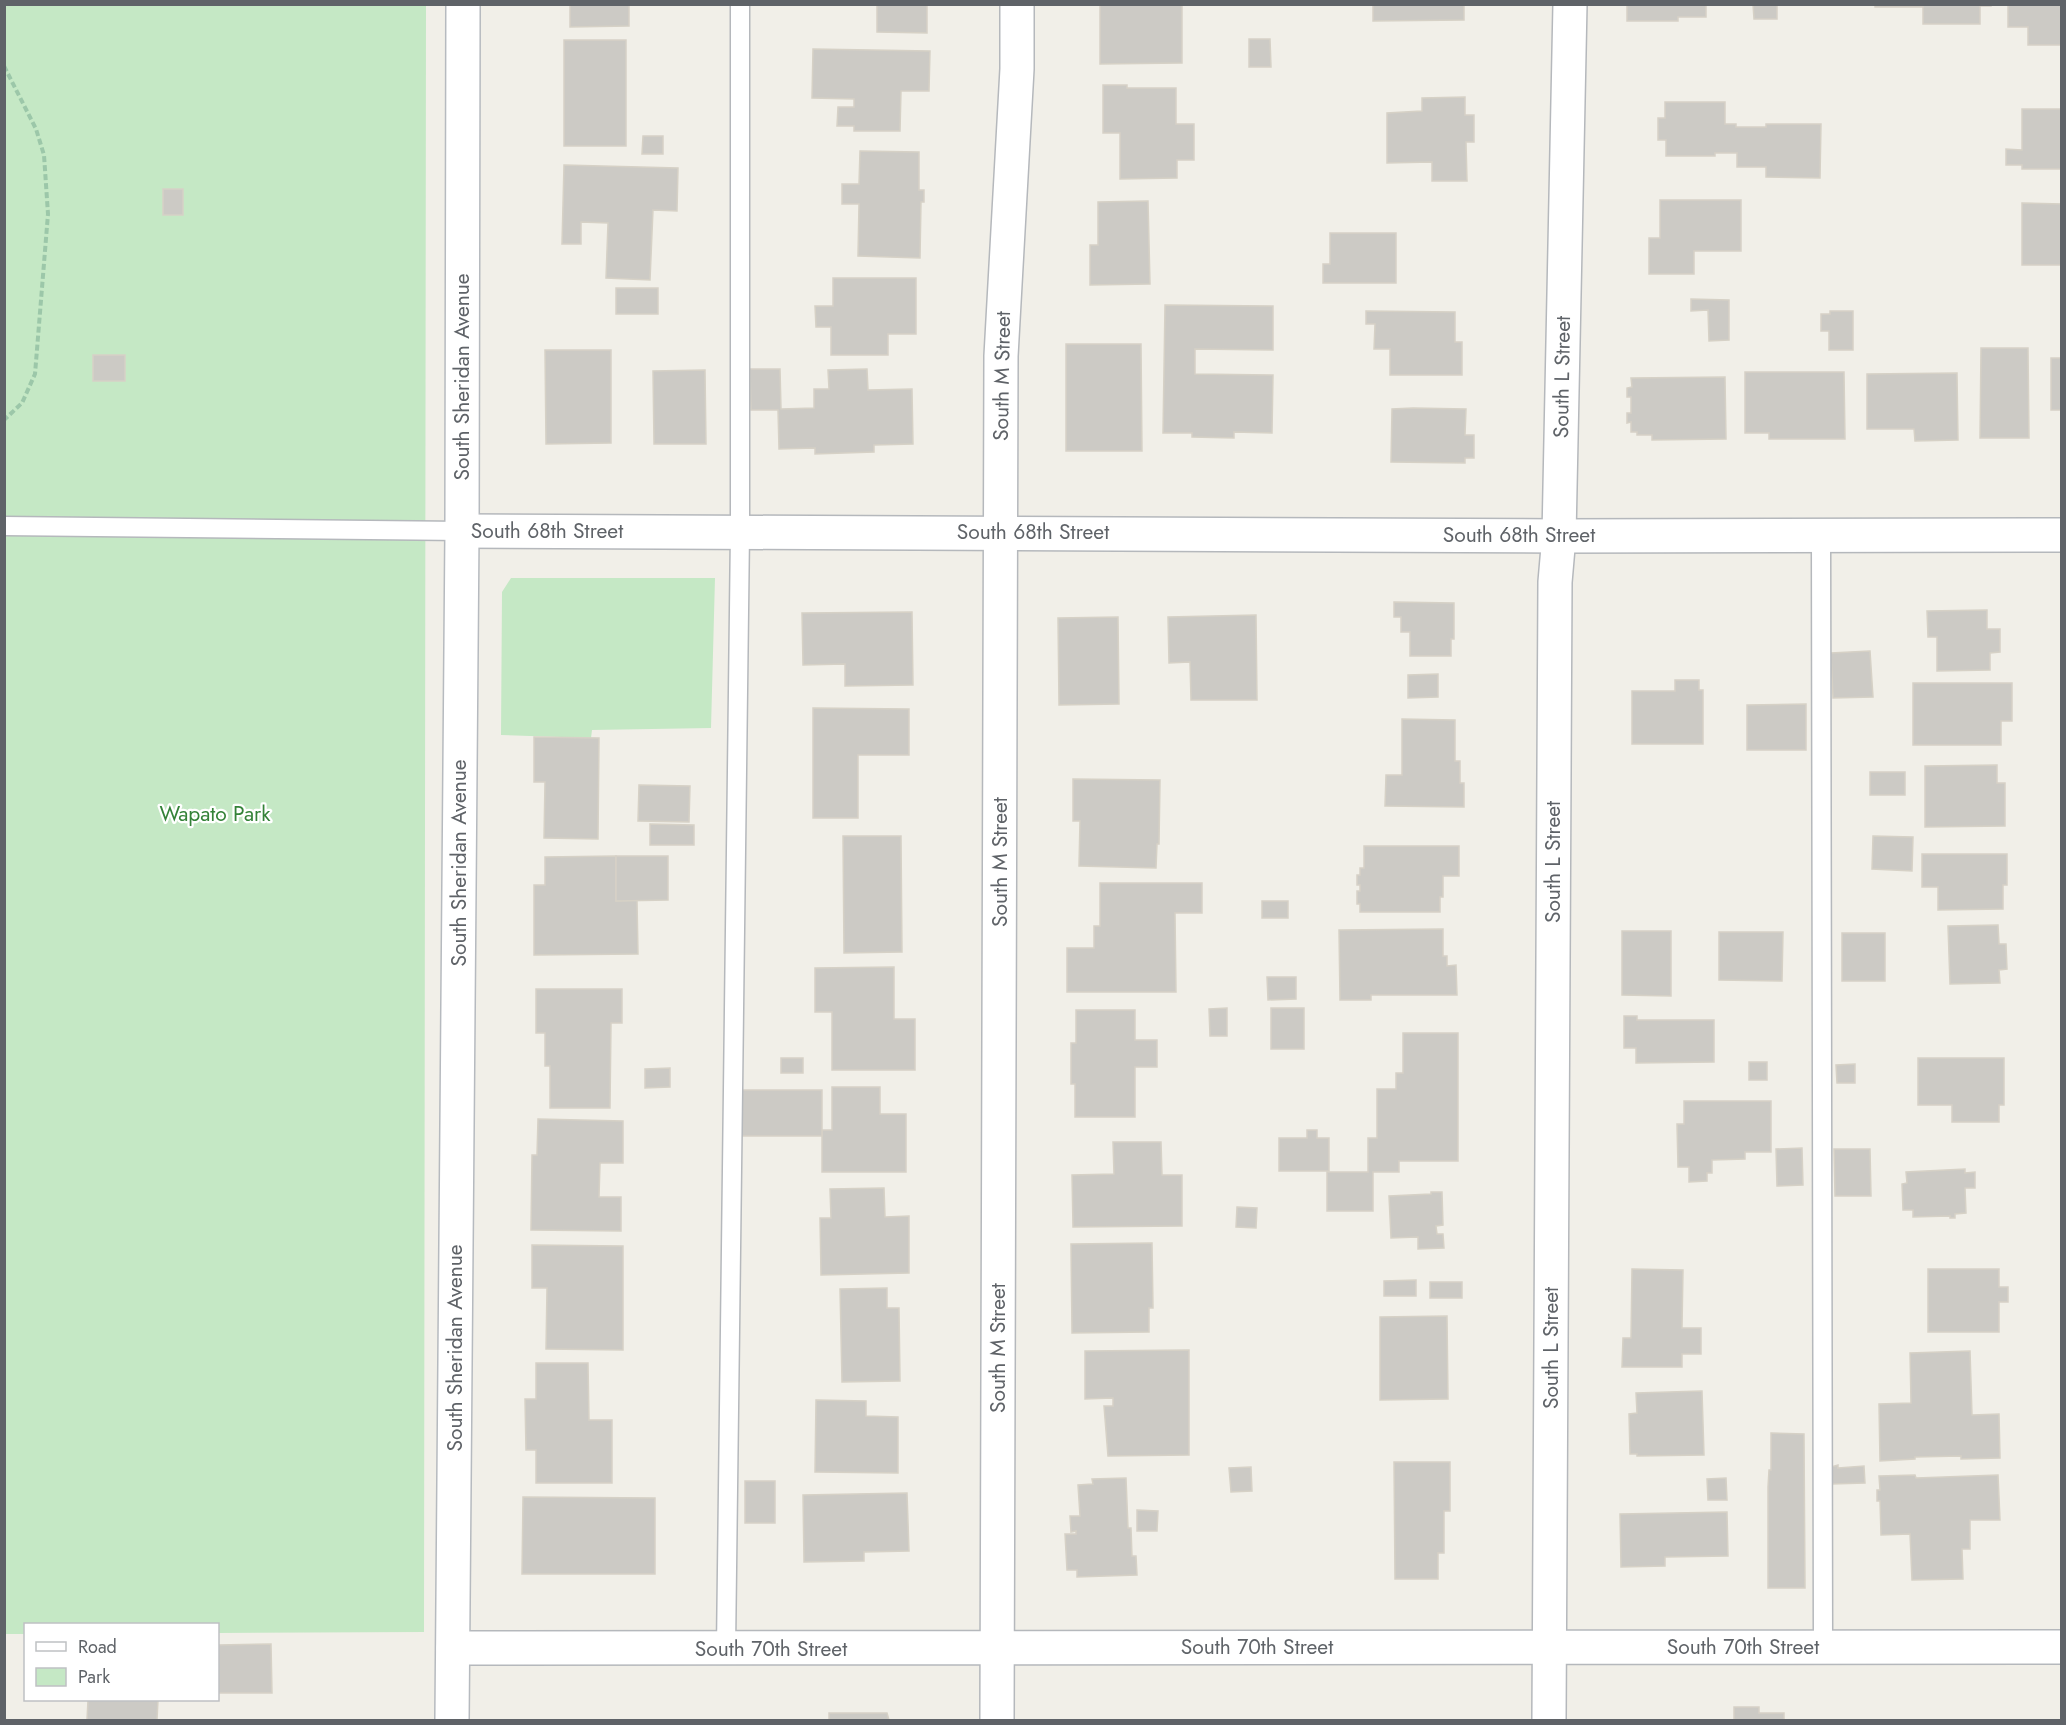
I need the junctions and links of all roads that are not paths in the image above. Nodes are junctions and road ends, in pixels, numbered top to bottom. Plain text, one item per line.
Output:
1 (463, 4) edge
2 (740, 4) edge
3 (1017, 4) edge
4 (1570, 4) edge
5 (4, 526) edge
6 (462, 531) junction
7 (740, 531) junction
8 (1001, 532) junction
9 (1821, 535) junction
10 (2061, 535) edge
11 (1559, 536) junction
12 (1549, 1647) junction
13 (1823, 1647) junction
14 (2061, 1647) edge
15 (453, 1648) junction
16 (997, 1648) junction
17 (726, 1649) junction
18 (452, 1720) edge
19 (997, 1720) edge
20 (1549, 1720) edge

1 - 6 street, South Sheridan Avenue
2 - 7 lane
3 - 8 street, South M Street
4 - 11 street, South L Street
5 - 6 lane, South 68th Street
6 - 7 street, South 68th Street
6 - 15 street, South Sheridan Avenue
7 - 8 street, South 68th Street
7 - 17 lane
8 - 11 street, South 68th Street
8 - 16 street, South M Street
9 - 10 street, South 68th Street
9 - 11 street, South 68th Street
9 - 13 lane
11 - 12 street, South L Street
12 - 13 street, South 70th Street
12 - 16 street, South 70th Street
12 - 20 street, South L Street
13 - 14 street, South 70th Street
15 - 17 street, South 70th Street
15 - 18 street, South Sheridan Avenue
16 - 17 street, South 70th Street
16 - 19 street, South M Street

